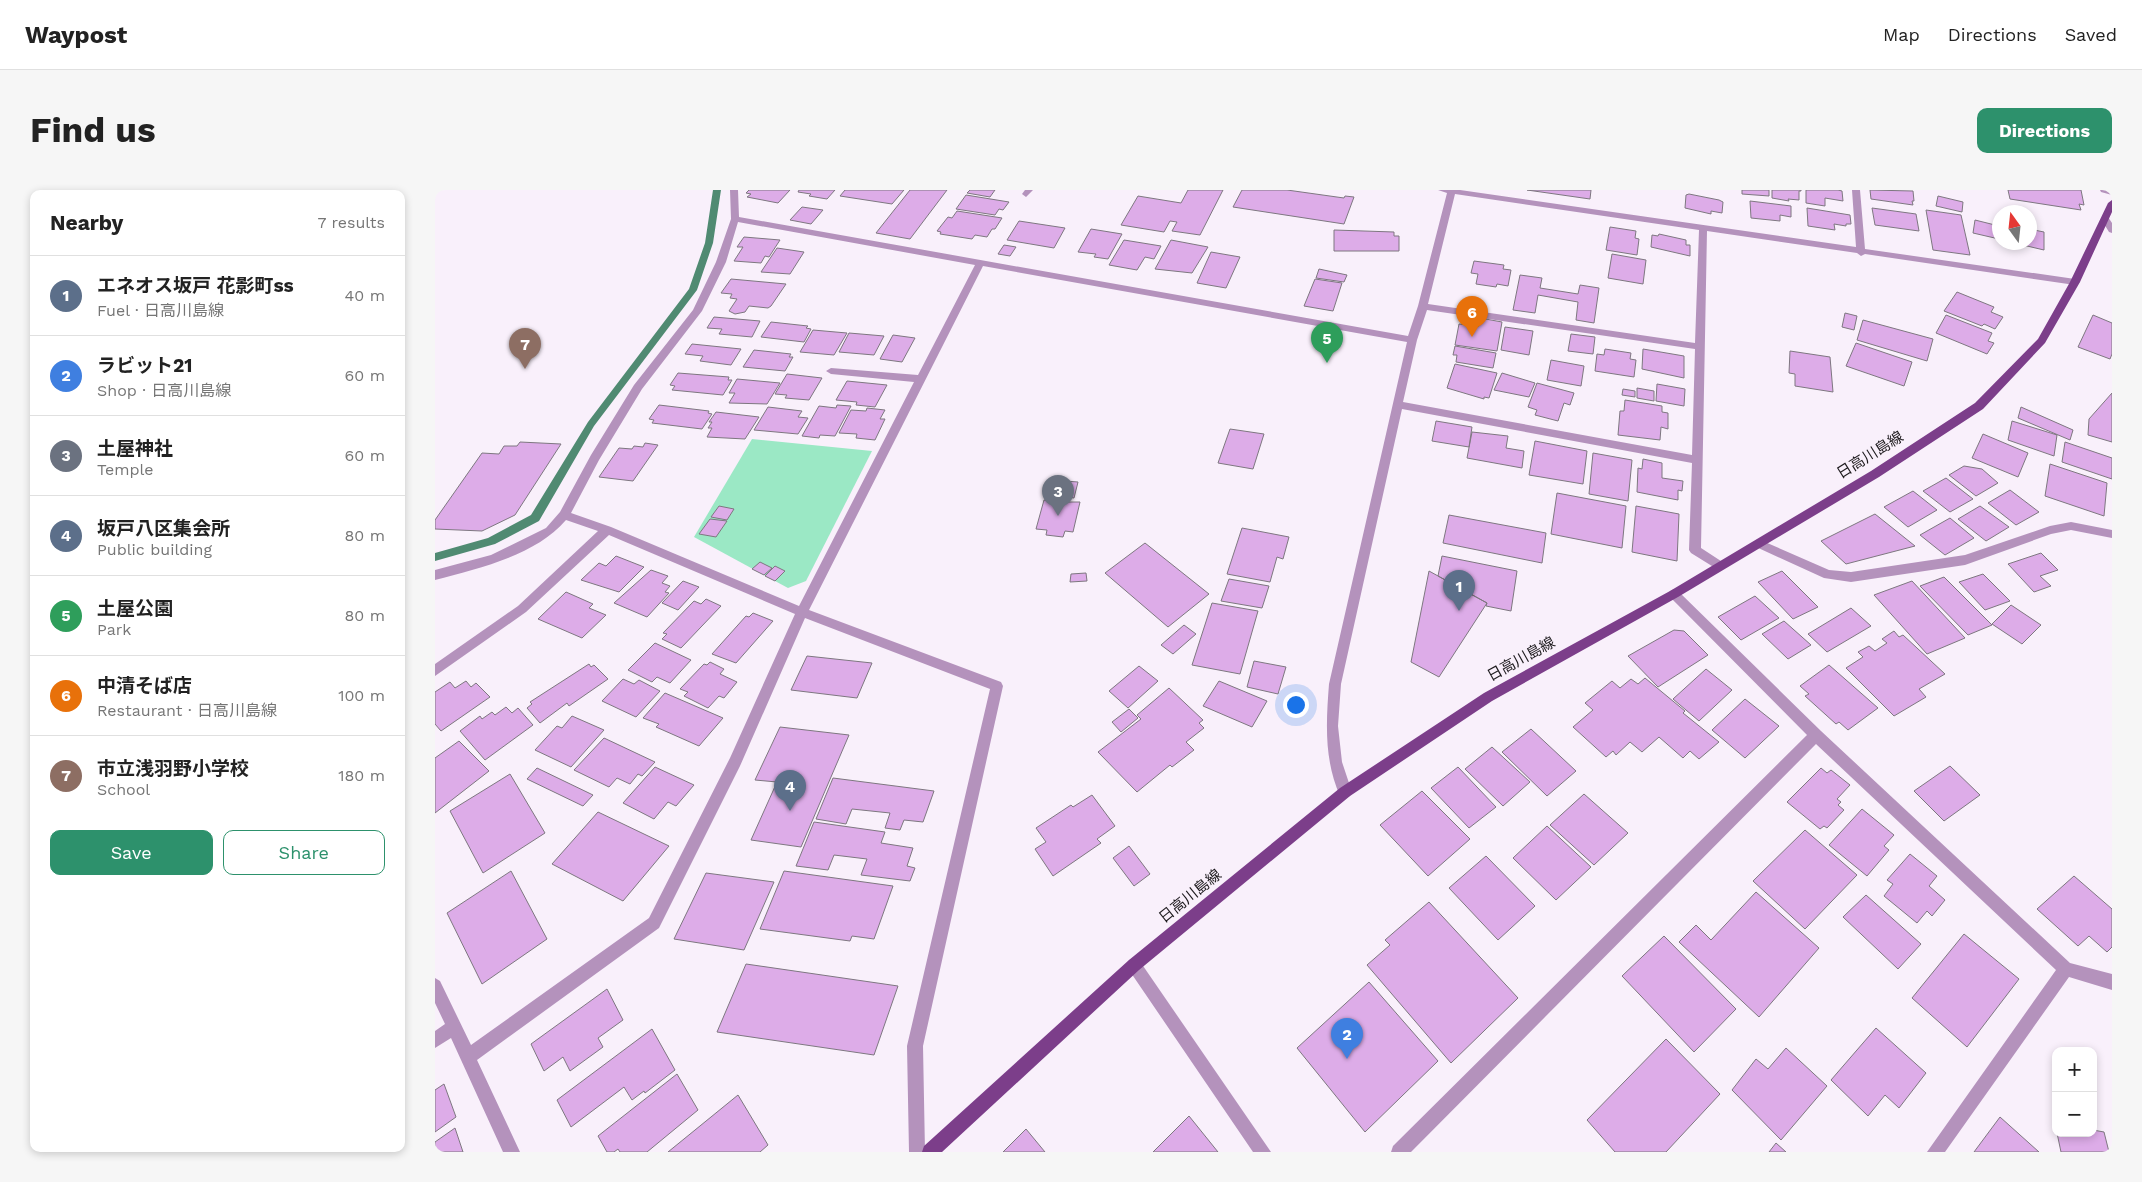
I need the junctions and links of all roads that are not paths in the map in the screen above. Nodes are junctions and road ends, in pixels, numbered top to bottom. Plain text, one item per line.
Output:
1 (734, 190) edge
2 (1448, 190) edge
3 (1856, 190) edge
4 (2104, 190) edge
5 (2112, 192) edge
6 (2112, 203) edge
7 (735, 219) junction
8 (2105, 219) junction
9 (1703, 229) junction
10 (2112, 230) edge
11 (1861, 252) junction
12 (980, 263) junction
13 (2075, 282) junction
14 (1423, 306) junction
15 (1412, 340) junction
16 (1701, 347) junction
17 (831, 371) dead end
18 (921, 379) junction
19 (1397, 404) junction
20 (1698, 460) junction
21 (564, 515) junction
22 (607, 530) junction
23 (2112, 534) edge
24 (1758, 543) junction
25 (1720, 566) junction
26 (435, 575) edge
27 (1674, 594) junction
28 (803, 612) junction
29 (435, 671) edge
30 (1816, 735) junction
31 (1345, 792) junction
32 (1134, 965) junction
33 (2066, 969) junction
34 (2112, 982) edge
35 (435, 986) edge
36 (454, 1027) junction
37 (435, 1040) edge
38 (468, 1057) junction
39 (512, 1152) edge
40 (917, 1152) edge
41 (930, 1152) edge
42 (1263, 1152) edge
43 (1399, 1152) edge
44 (1935, 1152) edge

1 - 7 street
2 - 9 street
2 - 14 street
3 - 11 street
4 - 5 street
6 - 8 main road, 日高川島線
7 - 12 street
7 - 21 street
8 - 10 street
8 - 13 main road, 日高川島線
9 - 11 street
9 - 16 street
11 - 13 street
12 - 15 street
12 - 18 street
13 - 24 main road, 日高川島線
14 - 15 street
14 - 16 street
15 - 19 street
16 - 20 street
17 - 18 street
18 - 28 street
19 - 20 street
19 - 31 street
20 - 25 street
21 - 22 street
21 - 26 street
22 - 28 street
22 - 29 street
23 - 24 street
24 - 25 main road, 日高川島線
25 - 27 main road, 日高川島線
27 - 30 street
27 - 31 main road, 日高川島線
28 - 38 street
28 - 40 street
30 - 33 street
30 - 43 street
31 - 32 main road, 日高川島線
32 - 41 main road, 日高川島線
32 - 42 street
33 - 34 street
33 - 44 street
35 - 36 street
36 - 37 street
36 - 38 street
38 - 39 street

